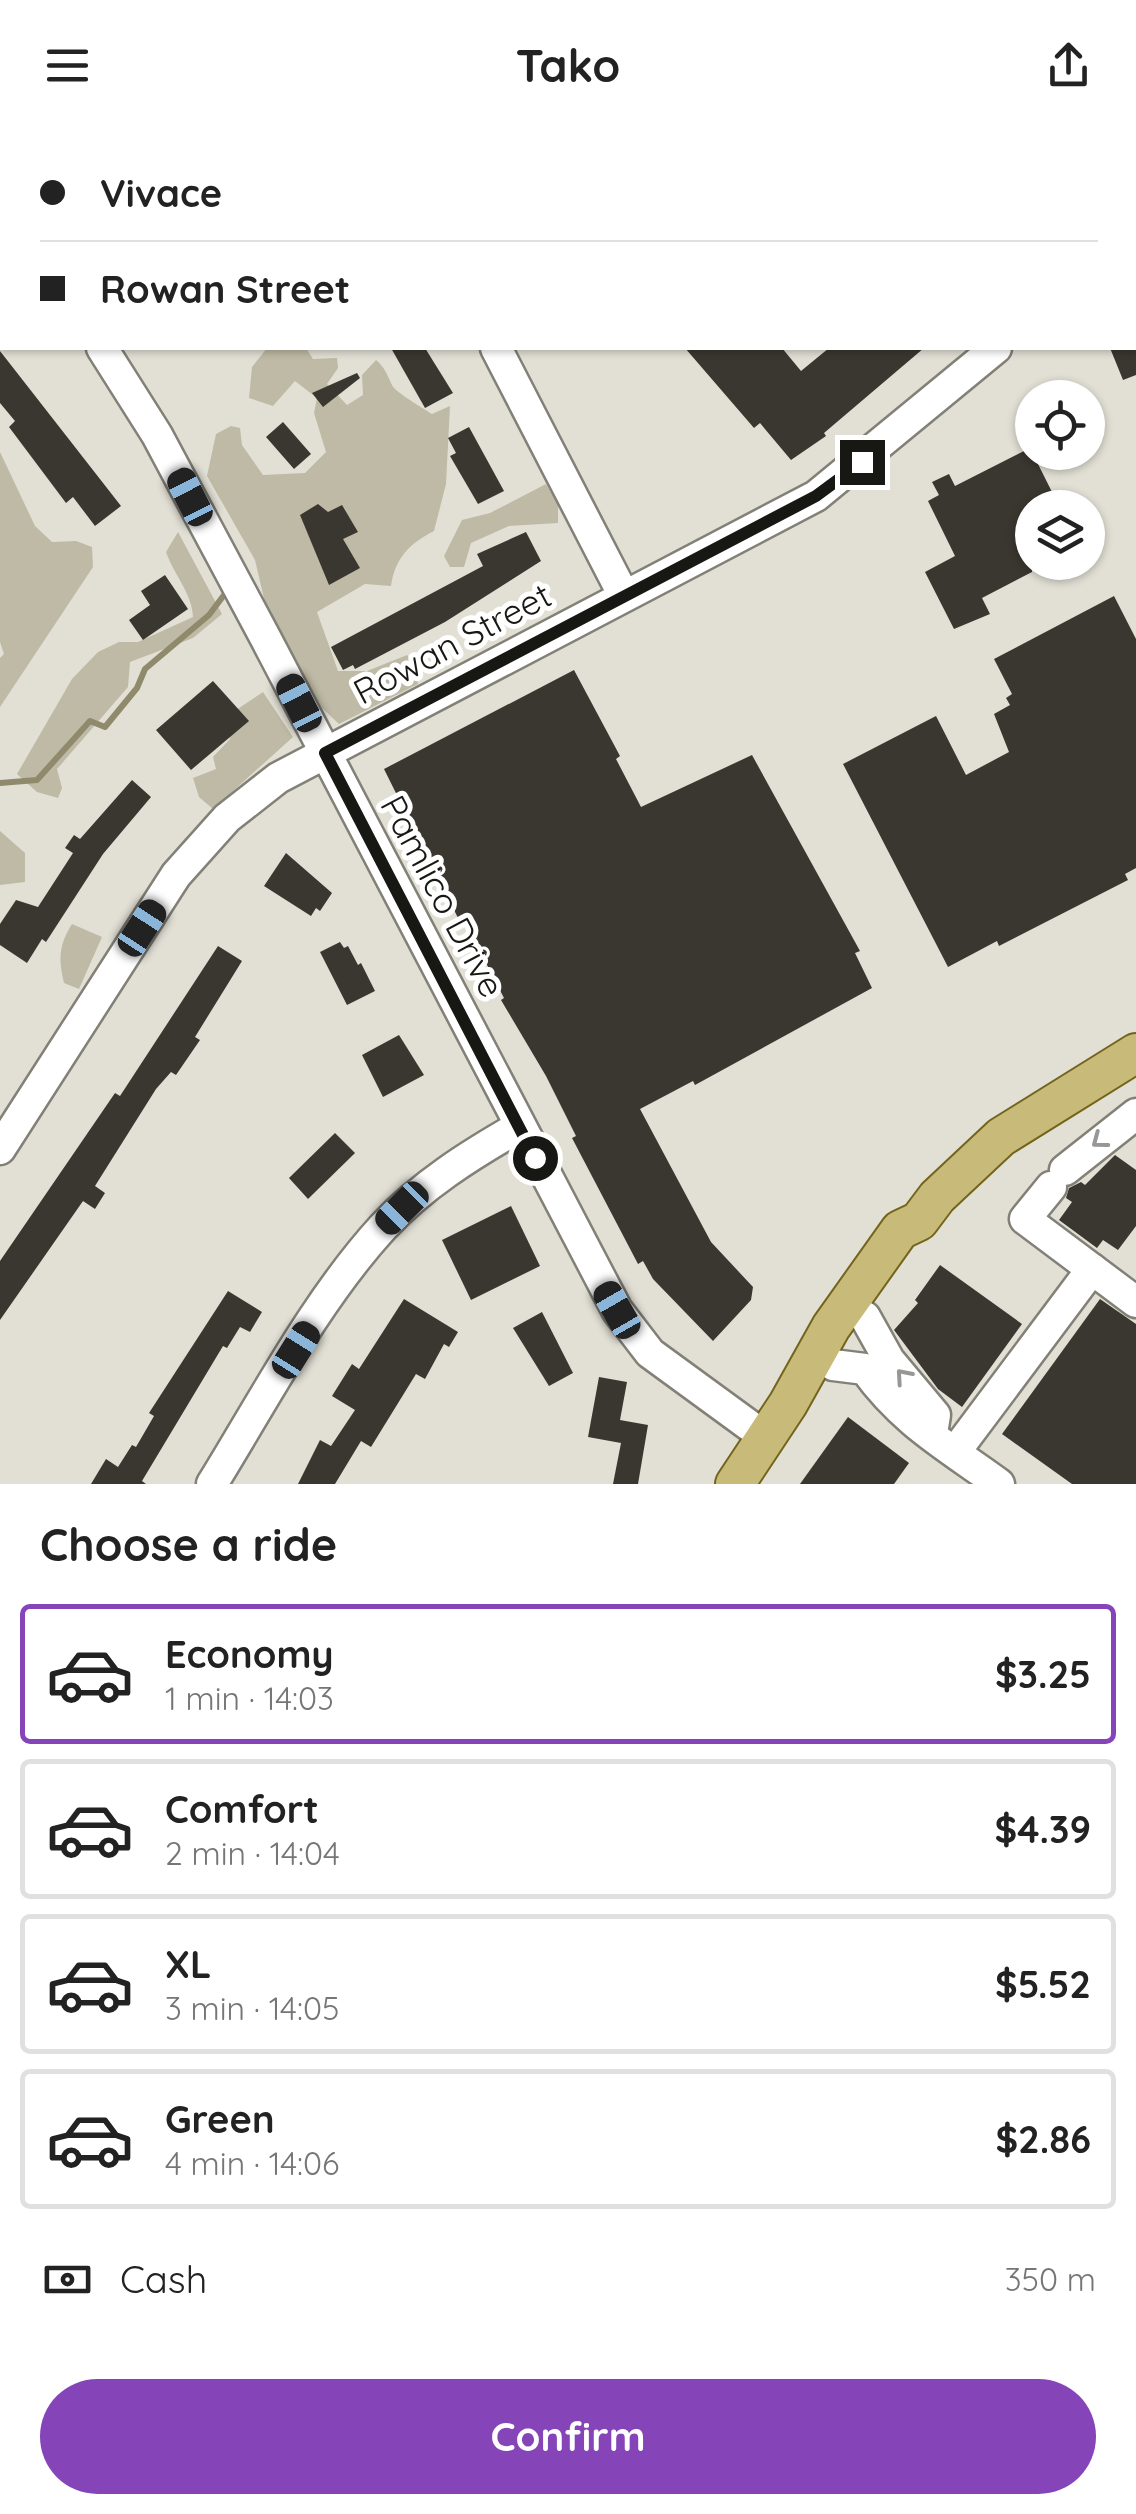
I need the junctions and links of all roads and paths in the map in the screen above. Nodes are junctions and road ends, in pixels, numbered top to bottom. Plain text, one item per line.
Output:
1 (103, 350) edge
2 (497, 350) edge
3 (994, 350) edge
4 (624, 596) junction
5 (325, 753) junction
6 (1136, 1052) edge
7 (1136, 1114) edge
8 (519, 1127) junction
9 (0, 1149) edge
10 (919, 1221) junction
11 (1092, 1269) junction
12 (1136, 1302) edge
13 (866, 1317) junction
14 (834, 1365) junction
15 (788, 1404) junction
16 (766, 1437) junction
17 (944, 1442) junction
18 (212, 1484) edge
19 (736, 1484) edge
20 (1000, 1484) edge

1 - 5 street, Pamlico Drive
2 - 4 street
3 - 4 street, Rowan Street
4 - 5 street, Rowan Street
5 - 8 street, Pamlico Drive
5 - 9 street, Rowan Street
6 - 10 main road
7 -> 11 street
8 - 16 street, Pamlico Drive
8 - 18 street
10 - 13 main road
10 - 15 main road
11 - 12 street
11 - 17 street
13 - 14 main road
17 -> 13 street
14 - 15 main road
14 - 17 street
15 - 16 main road
16 - 19 main road
17 - 20 street

